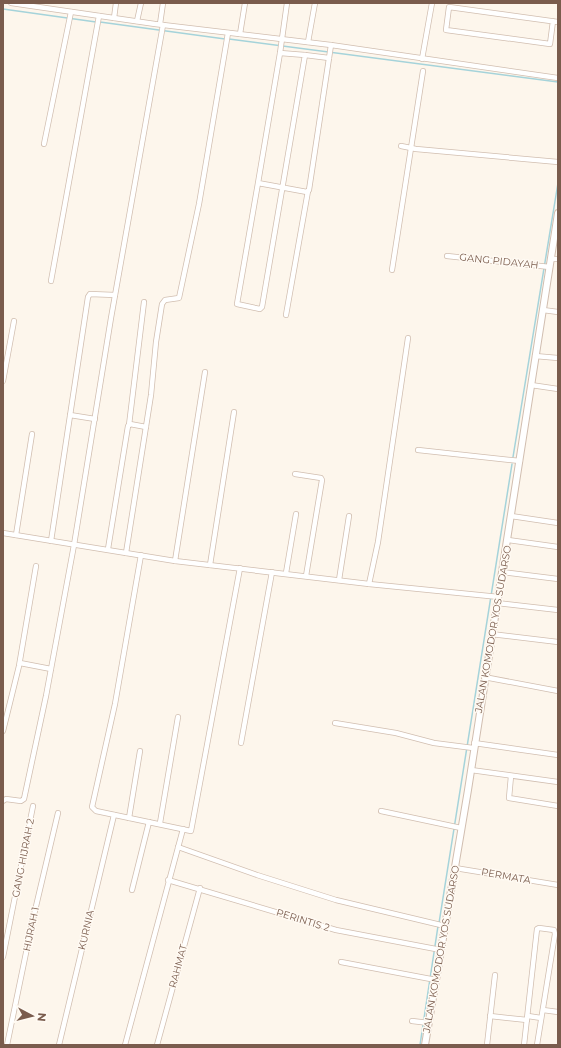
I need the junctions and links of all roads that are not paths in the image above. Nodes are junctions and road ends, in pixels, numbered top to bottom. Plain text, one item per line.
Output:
1 (11, 3) edge
2 (116, 3) edge
3 (140, 3) edge
4 (163, 3) edge
5 (245, 3) edge
6 (287, 3) edge
7 (315, 3) edge
8 (432, 3) edge
9 (71, 14) junction
10 (99, 17) junction
11 (114, 18) junction
12 (138, 21) junction
13 (555, 22) edge
14 (162, 26) junction
15 (240, 34) junction
16 (227, 35) junction
17 (282, 41) junction
18 (308, 42) junction
19 (331, 46) junction
20 (280, 51) junction
21 (305, 55) junction
22 (330, 57) junction
23 (422, 59) junction
24 (423, 71) dead end
25 (558, 78) edge
26 (44, 144) dead end
27 (401, 146) dead end
28 (411, 148) junction
29 (558, 162) edge
30 (258, 184) junction
31 (283, 188) junction
32 (308, 191) junction
33 (558, 212) edge
34 (448, 256) dead end
35 (551, 259) junction
36 (558, 259) edge
37 (548, 266) junction
38 (392, 270) dead end
39 (51, 281) dead end
40 (115, 295) junction
41 (144, 302) dead end
42 (543, 310) junction
43 (558, 312) edge
44 (286, 315) dead end
45 (14, 320) dead end
46 (408, 338) dead end
47 (535, 356) junction
48 (558, 358) edge
49 (205, 372) dead end
50 (3, 381) edge
51 (531, 385) junction
52 (558, 389) edge
53 (234, 412) dead end
54 (70, 415) junction
55 (96, 419) junction
56 (129, 425) junction
57 (146, 427) junction
58 (32, 434) dead end
59 (418, 450) dead end
60 (520, 461) junction
61 (295, 474) dead end
62 (296, 514) dead end
63 (349, 516) dead end
64 (511, 516) junction
65 (558, 523) edge
66 (3, 533) edge
67 (16, 535) junction
68 (508, 540) junction
69 (51, 541) junction
70 (74, 544) junction
71 (558, 547) edge
72 (108, 549) junction
73 (126, 553) junction
74 (141, 555) junction
75 (175, 561) junction
76 (210, 565) junction
77 (36, 566) dead end
78 (240, 568) junction
79 (272, 572) junction
80 (502, 572) junction
81 (286, 573) junction
82 (306, 576) junction
83 (558, 579) edge
84 (339, 580) junction
85 (369, 584) junction
86 (497, 599) junction
87 (558, 610) edge
88 (491, 634) junction
89 (558, 642) edge
90 (20, 663) junction
91 (51, 670) junction
92 (484, 677) junction
93 (558, 691) edge
94 (178, 717) dead end
95 (335, 723) dead end
96 (3, 731) edge
97 (241, 743) dead end
98 (472, 747) junction
99 (140, 751) dead end
100 (558, 756) edge
101 (471, 770) junction
102 (510, 776) junction
103 (558, 782) edge
104 (4, 800) edge
105 (33, 806) dead end
106 (558, 806) edge
107 (381, 811) dead end
108 (58, 813) dead end
109 (114, 815) junction
110 (128, 818) junction
111 (149, 822) junction
112 (160, 823) junction
113 (459, 828) junction
114 (183, 830) junction
115 (178, 847) junction
116 (455, 868) junction
117 (168, 880) junction
118 (558, 885) edge
119 (200, 888) junction
120 (132, 890) dead end
121 (443, 925) junction
122 (438, 950) junction
123 (3, 957) edge
124 (341, 962) dead end
125 (495, 975) dead end
126 (434, 980) junction
127 (543, 1010) junction
128 (558, 1012) edge
129 (490, 1016) junction
130 (528, 1018) junction
131 (541, 1018) junction
132 (412, 1021) dead end
133 (428, 1022) junction
134 (7, 1045) edge
135 (59, 1045) edge
136 (125, 1045) edge
137 (157, 1045) edge
138 (425, 1045) edge
139 (487, 1045) edge
140 (524, 1045) edge
141 (538, 1045) edge

1 - 9 street
2 - 11 street
3 - 12 street
4 - 14 street
5 - 15 street
6 - 17 street
7 - 18 street
8 - 23 street
9 - 10 street
9 - 26 street
10 - 11 street
10 - 39 street
11 - 12 street
12 - 14 street
13 - 13 street
14 - 16 street
14 - 40 street
15 - 16 street
15 - 17 street
16 - 57 street
17 - 18 street
17 - 20 street
18 - 19 street
19 - 22 street
19 - 23 street
20 - 21 street
20 - 30 street
21 - 22 street
21 - 31 street
22 - 32 street
23 - 25 street
24 - 28 street
27 - 28 street
28 - 29 street
28 - 38 street
30 - 31 street
30 - 31 street
31 - 32 street
32 - 44 street
33 - 35 street, JALAN KOMODOR YOS SUDARSO
34 - 37 street, GANG PIDAYAH
35 - 36 street
35 - 37 street, JALAN KOMODOR YOS SUDARSO
37 - 42 street, JALAN KOMODOR YOS SUDARSO
40 - 54 street
40 - 55 street
41 - 56 street
42 - 43 street
42 - 47 street, JALAN KOMODOR YOS SUDARSO
45 - 50 street
46 - 85 street
47 - 48 street
47 - 51 street, JALAN KOMODOR YOS SUDARSO
49 - 75 street
51 - 52 street
51 - 60 street, JALAN KOMODOR YOS SUDARSO
53 - 76 street
54 - 55 street
54 - 69 street
55 - 70 street
56 - 57 street
56 - 72 street
57 - 73 street
58 - 67 street
59 - 60 street
60 - 64 street, JALAN KOMODOR YOS SUDARSO
61 - 82 street
62 - 81 street
63 - 84 street
64 - 65 street
64 - 68 street, JALAN KOMODOR YOS SUDARSO
66 - 67 street
67 - 69 street
68 - 71 street
68 - 80 street, JALAN KOMODOR YOS SUDARSO
69 - 70 street
70 - 72 street
70 - 91 street
72 - 73 street
73 - 74 street
74 - 75 street
74 - 109 street
75 - 76 street
76 - 78 street
77 - 90 street
78 - 79 street
78 - 114 street
79 - 81 street
79 - 97 street
80 - 83 street
80 - 86 street, JALAN KOMODOR YOS SUDARSO
81 - 82 street
82 - 84 street
84 - 85 street
85 - 86 street
86 - 87 street
86 - 88 street, JALAN KOMODOR YOS SUDARSO
88 - 89 street
88 - 92 street, JALAN KOMODOR YOS SUDARSO
90 - 91 street
90 - 96 street
91 - 104 street
92 - 93 street
92 - 98 street, JALAN KOMODOR YOS SUDARSO
94 - 112 street
95 - 98 street
98 - 100 street
98 - 101 street, JALAN KOMODOR YOS SUDARSO
99 - 110 street
101 - 102 street
101 - 113 street, JALAN KOMODOR YOS SUDARSO
102 - 103 street
102 - 106 street
105 - 123 street, GANG HIJRAH 2
107 - 113 street
108 - 134 street, HIJRAH 1
109 - 110 street
109 - 135 street, KURNIA
110 - 111 street
111 - 112 street
111 - 120 street
112 - 114 street
113 - 116 street, JALAN KOMODOR YOS SUDARSO
114 - 115 street
115 - 117 street
115 - 121 street
116 - 118 street, PERMATA
116 - 121 street, JALAN KOMODOR YOS SUDARSO
117 - 119 street, PERINTIS 2
117 - 136 street
119 - 122 street, PERINTIS 2
119 - 137 street, RAHMAT
121 - 122 street, JALAN KOMODOR YOS SUDARSO
122 - 126 street, JALAN KOMODOR YOS SUDARSO
124 - 126 street
125 - 129 street
126 - 133 street, JALAN KOMODOR YOS SUDARSO
127 - 128 street
127 - 130 street
127 - 131 street
129 - 130 street
129 - 139 street
130 - 131 street
130 - 140 street
131 - 141 street
132 - 133 street
133 - 138 street, JALAN KOMODOR YOS SUDARSO

